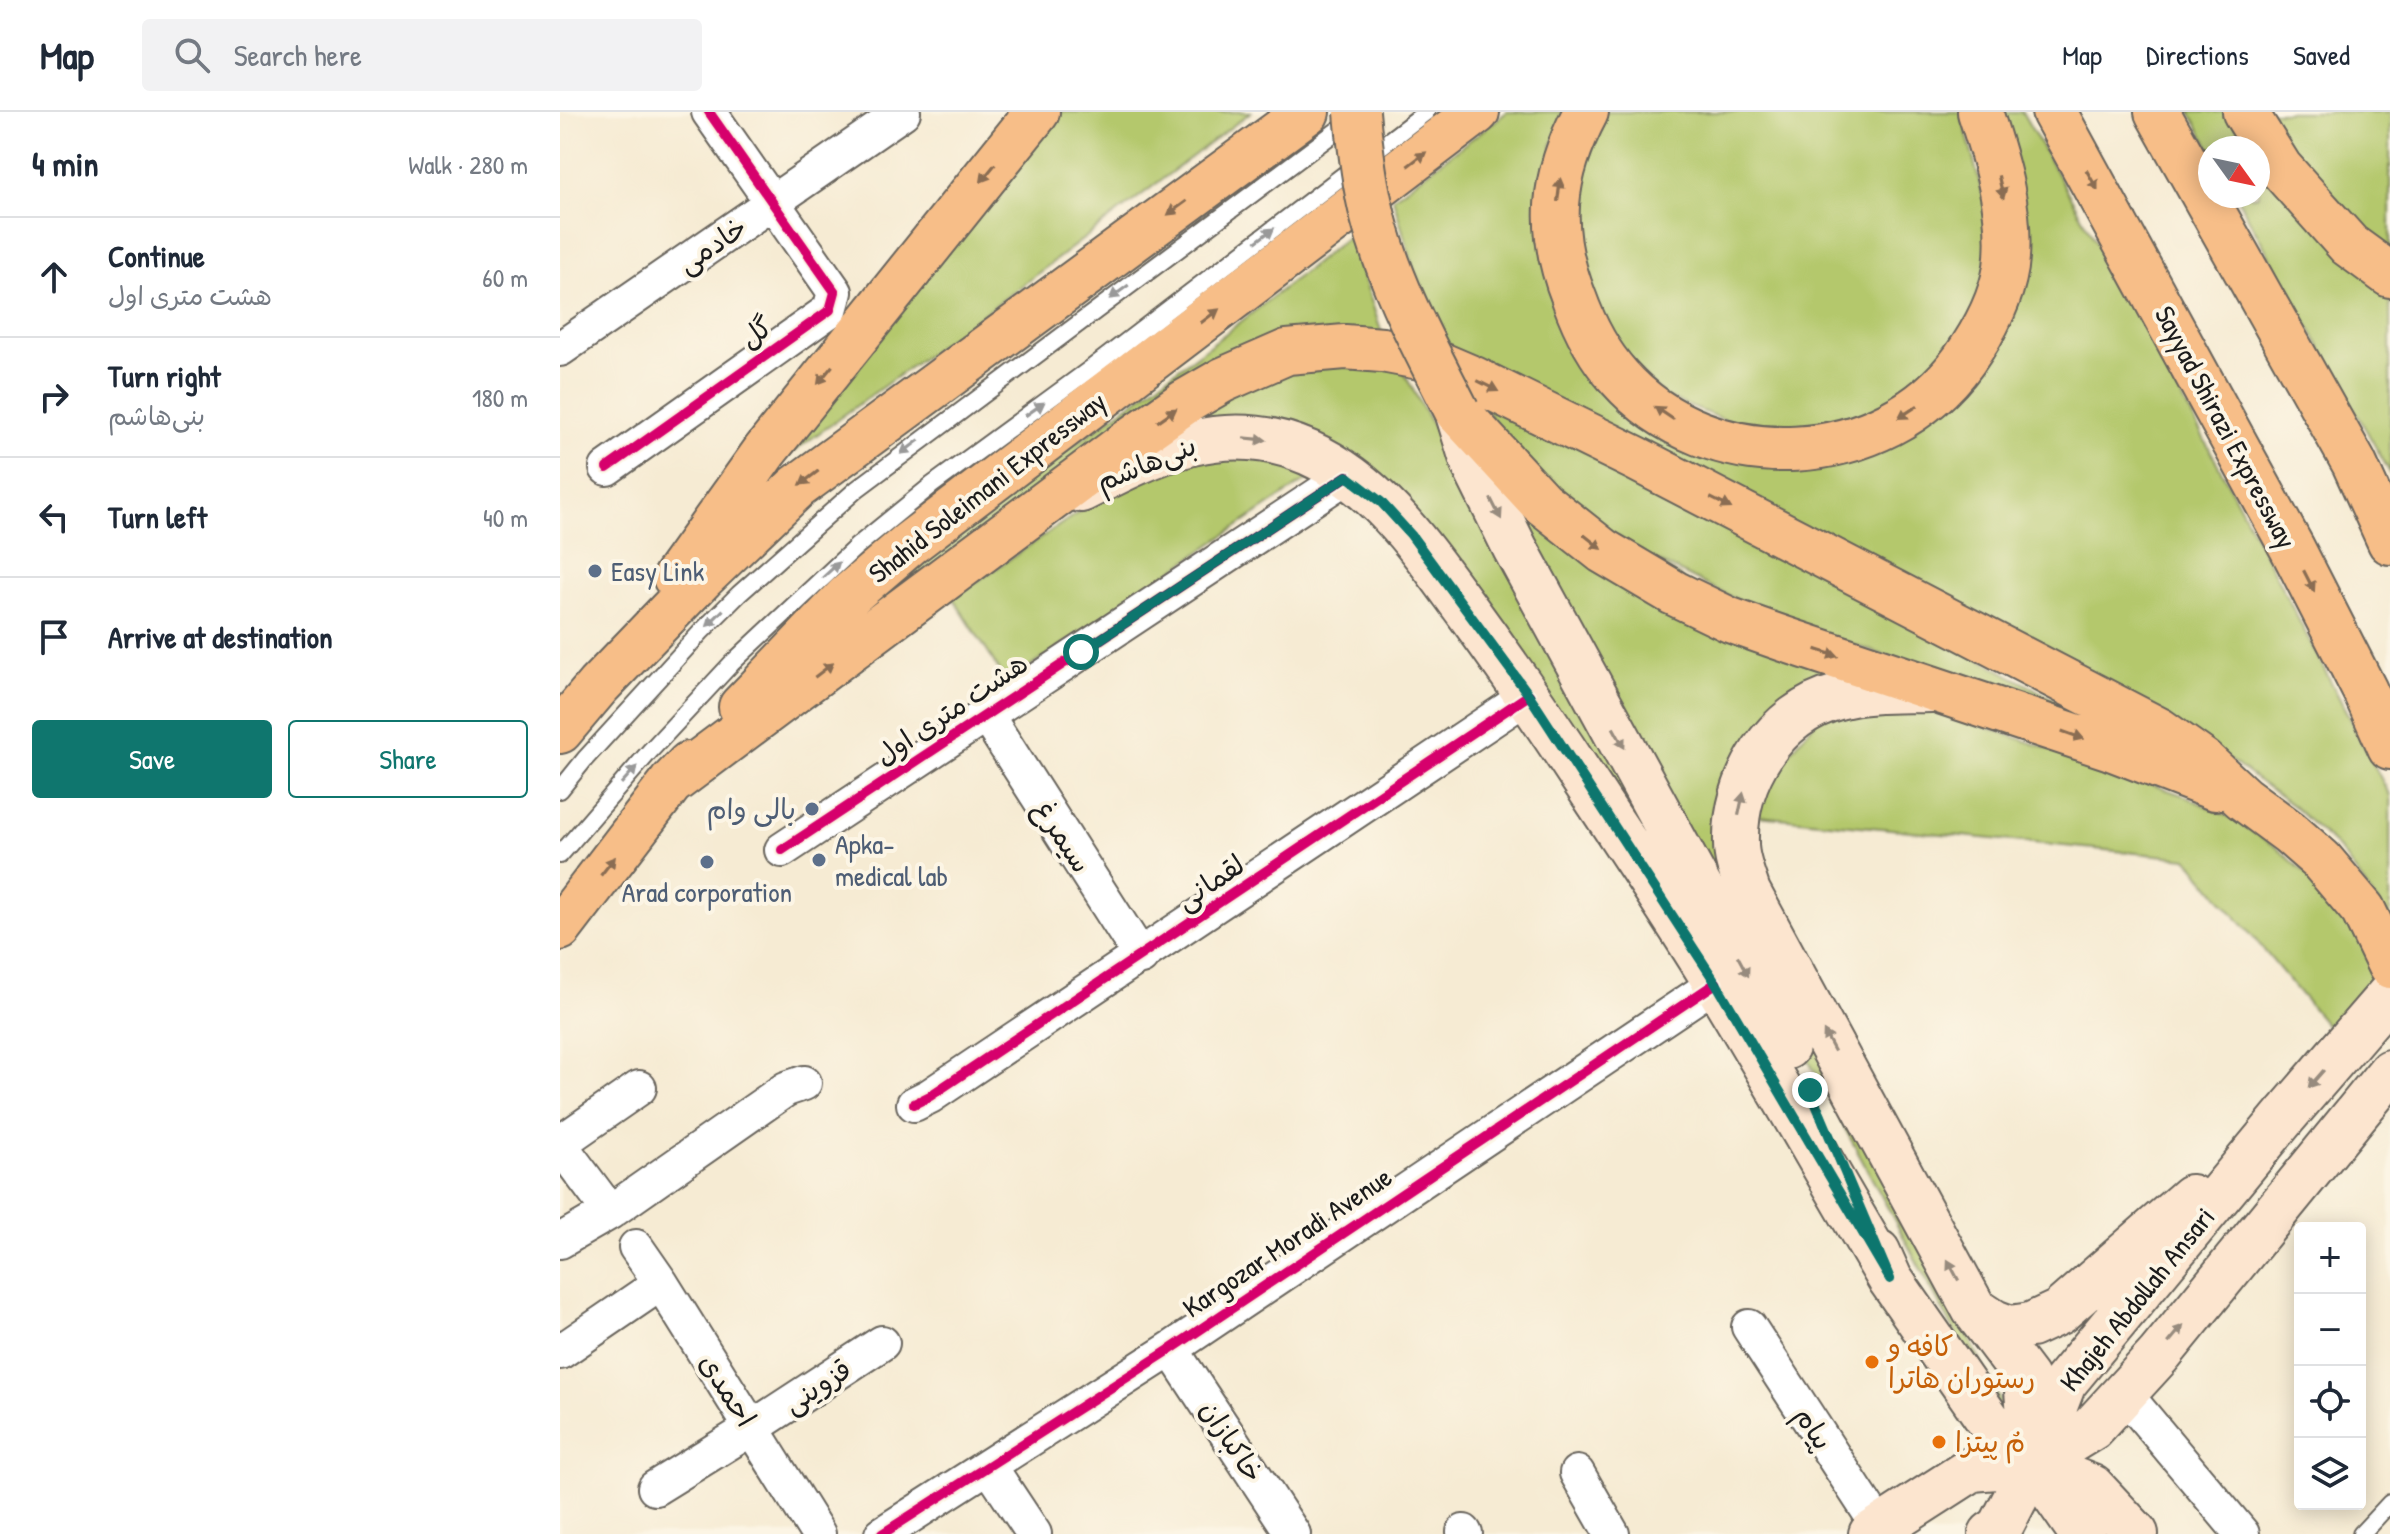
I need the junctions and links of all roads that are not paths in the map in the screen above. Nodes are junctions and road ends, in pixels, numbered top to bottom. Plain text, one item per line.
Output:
1 (709, 112) edge
2 (903, 112) edge
3 (1037, 112) edge
4 (1307, 112) edge
5 (1359, 112) edge
6 (1426, 112) edge
7 (1477, 112) edge
8 (1586, 112) edge
9 (1980, 112) edge
10 (2054, 112) edge
11 (2157, 112) edge
12 (2245, 112) edge
13 (773, 203) junction
14 (2390, 275) edge
15 (560, 349) edge
16 (1457, 411) junction
17 (607, 468) dead end
18 (1347, 476) junction
19 (1027, 517) junction
20 (2390, 542) edge
21 (598, 686) junction
22 (1931, 690) junction
23 (1529, 695) junction
24 (986, 715) junction
25 (560, 731) edge
26 (2390, 747) edge
27 (671, 783) junction
28 (560, 790) edge
29 (2243, 798) junction
30 (782, 850) dead end
31 (560, 855) edge
32 (560, 928) edge
33 (1141, 957) junction
34 (2390, 966) edge
35 (1716, 983) junction
36 (2379, 1007) edge
37 (2390, 1072) edge
38 (804, 1083) dead end
39 (639, 1088) dead end
40 (914, 1104) dead end
41 (2284, 1117) junction
42 (560, 1144) edge
43 (610, 1212) junction
44 (560, 1241) edge
45 (636, 1247) dead end
46 (1890, 1279) junction
47 (661, 1283) junction
48 (1974, 1309) junction
49 (1749, 1327) dead end
50 (882, 1343) dead end
51 (1171, 1349) junction
52 (560, 1352) edge
53 (2124, 1393) junction
54 (752, 1428) junction
55 (2033, 1464) junction
56 (989, 1466) junction
57 (1577, 1473) dead end
58 (655, 1488) dead end
59 (2390, 1503) edge
60 (1875, 1531) edge
61 (818, 1534) edge
62 (882, 1534) edge
63 (1034, 1534) edge
64 (1293, 1534) edge
65 (1612, 1534) edge
66 (1991, 1534) edge
67 (2082, 1534) edge
68 (2136, 1534) edge
69 (2242, 1534) edge
70 (2361, 1534) edge

1 - 13 street
2 - 13 street, خادمی
3 -> 21 highway
4 -> 21 highway
5 - 16 highway, bridge
5 -> 28 lane
31 -> 6 lane
27 -> 7 highway, Shahid Soleimani Expressway
9 -> 8 highway
10 -> 26 highway, Sayyad Shirazi Expressway
11 - 20 highway
12 - 14 highway
13 - 15 street, خادمی
13 - 17 street, گل
16 -> 22 highway
16 -> 46 main road
19 -> 18 main road, بنی‌هاشم
18 - 23 main road, بنی‌هاشم
18 - 24 street, هشت متری اول
27 -> 19 highway
19 -> 29 highway
21 - 25 highway
22 -> 29 highway
48 -> 22 main road
23 - 33 street, لقمانی
23 - 35 main road, بنی‌هاشم
24 - 30 street, هشت متری اول
24 - 33 street, سیمرغ
32 -> 27 highway, Shahid Soleimani Expressway
29 - 34 highway
33 - 40 street, لقمانی
35 - 46 main road, بنی‌هاشم
35 - 51 street, Kargozar Moradi Avenue
36 -> 41 main road, Khajeh Abdollah Ansari
53 -> 37 main road, Khajeh Abdollah Ansari
38 - 43 street
39 - 42 street
41 - 48 main road
41 - 55 main road, Khajeh Abdollah Ansari
42 - 43 street
43 - 44 street
45 - 47 street, احمدی
46 - 55 main road
47 - 52 street
47 - 54 street, احمدی
48 - 55 main road
49 - 60 street, پیام
50 - 54 street, قزوینی
51 - 56 street, Kargozar Moradi Avenue
51 - 64 street, خاکبازان
53 - 55 main road, Khajeh Abdollah Ansari
53 - 69 street
54 - 58 street, قزوینی
54 - 61 street, احمدی
55 - 60 main road
55 - 66 main road
55 - 67 main road
55 - 68 main road
56 - 62 street, Kargozar Moradi Avenue
56 - 63 street
57 - 65 street
59 - 70 lane

